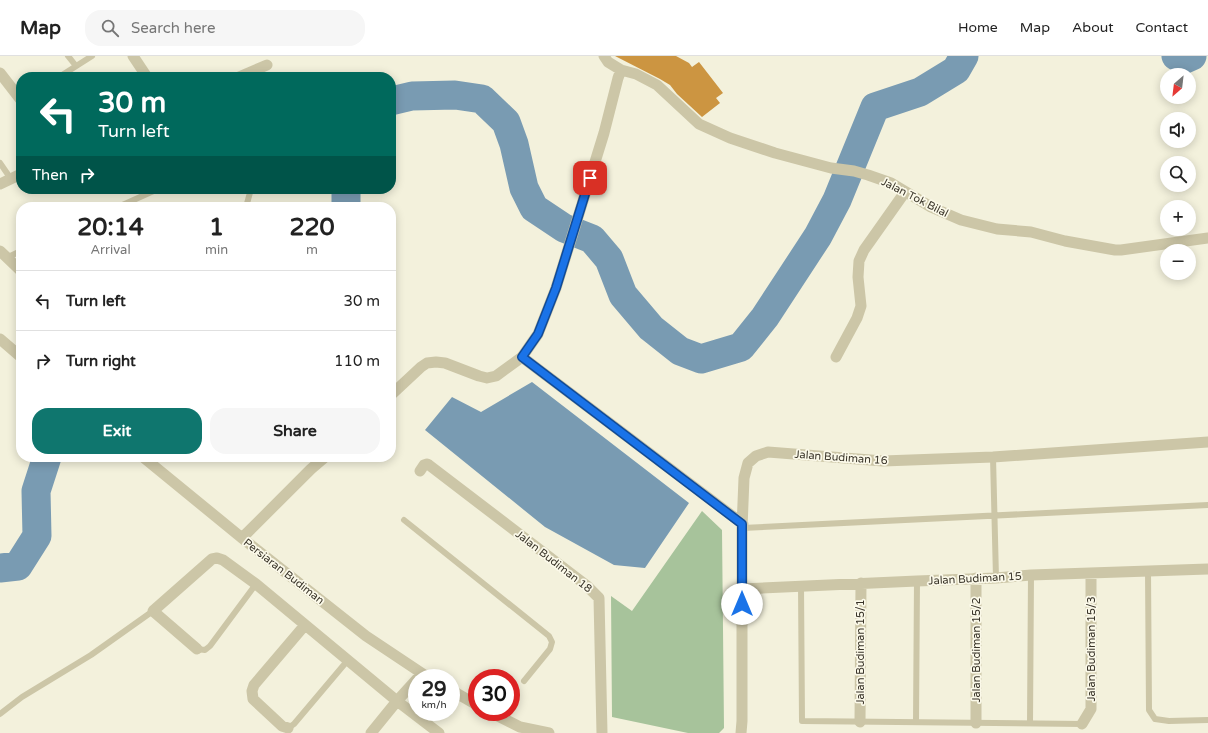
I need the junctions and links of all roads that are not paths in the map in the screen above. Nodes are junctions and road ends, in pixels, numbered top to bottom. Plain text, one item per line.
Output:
1 (68, 56) edge
2 (92, 56) edge
3 (133, 56) edge
4 (604, 56) edge
5 (267, 65) dead end
6 (76, 66) junction
7 (621, 70) junction
8 (67, 72) edge
9 (144, 72) edge
10 (251, 72) edge
11 (0, 73) edge
12 (16, 94) edge
13 (0, 163) edge
14 (16, 177) edge
15 (0, 184) edge
16 (905, 192) junction
17 (140, 194) edge
18 (126, 202) edge
19 (1208, 238) edge
20 (16, 252) edge
21 (3, 255) edge
22 (16, 267) edge
23 (0, 339) edge
24 (16, 353) edge
25 (522, 357) junction
26 (836, 357) dead end
27 (396, 390) edge
28 (1208, 442) edge
29 (993, 457) junction
30 (149, 462) edge
31 (319, 462) edge
32 (420, 471) dead end
33 (1208, 506) edge
34 (993, 516) junction
35 (404, 520) dead end
36 (742, 526) junction
37 (242, 538) junction
38 (1208, 569) edge
39 (1148, 571) junction
40 (1090, 573) junction
41 (1031, 575) junction
42 (976, 578) junction
43 (996, 578) junction
44 (916, 581) junction
45 (861, 583) junction
46 (256, 584) junction
47 (801, 586) junction
48 (742, 589) junction
49 (153, 611) junction
50 (305, 625) junction
51 (197, 649) joint
52 (348, 660) junction
53 (411, 669) edge
54 (524, 681) dead end
55 (408, 690) edge
56 (397, 701) junction
57 (0, 714) edge
58 (1208, 720) edge
59 (508, 721) edge
60 (860, 722) junction
61 (916, 722) junction
62 (976, 723) junction
63 (1030, 723) junction
64 (1082, 724) joint
65 (288, 728) joint
66 (371, 733) edge
67 (439, 733) edge
68 (549, 733) edge
69 (602, 733) edge
70 (741, 733) edge

1 - 6 lane
2 - 6 lane
3 - 9 street
4 - 7 street, Jalan Tok Bilal
5 - 10 street
6 - 8 lane
7 - 16 street, Jalan Tok Bilal
7 - 25 street
11 - 12 street
13 - 14 lane
14 - 15 street
16 - 19 street, Jalan Tok Bilal
16 - 26 street
17 - 18 lane
20 - 21 lane
21 - 22 street
23 - 24 street
25 - 27 street
25 - 36 street
28 - 29 street, Jalan Budiman 16
29 - 34 lane
29 - 36 street, Jalan Budiman 16
30 - 37 street, Persiaran Budiman
31 - 37 street
32 - 69 street, Jalan Budiman 18
33 - 34 lane
34 - 36 lane
34 - 43 lane
35 - 54 lane
36 - 48 street, Jalan Budiman 16
37 - 53 street, Persiaran Budiman
38 - 39 street, Jalan Budiman 15
39 - 40 street, Jalan Budiman 15
39 - 58 lane
40 - 41 street, Jalan Budiman 15
40 - 64 street, Jalan Budiman 15/3
41 - 43 street, Jalan Budiman 15
41 - 63 lane
42 - 43 street, Jalan Budiman 15
42 - 44 street, Jalan Budiman 15
42 - 62 street, Jalan Budiman 15/2
44 - 45 street, Jalan Budiman 15
44 - 61 lane
45 - 47 street, Jalan Budiman 15
45 - 60 street, Jalan Budiman 15/1
46 - 49 street
46 - 50 street
46 - 51 lane
47 - 48 street, Jalan Budiman 15
47 - 60 lane
48 - 70 street, Jalan Budiman 16
49 - 51 street
49 - 57 lane
50 - 52 street
50 - 65 street
52 - 56 street
52 - 65 lane
55 - 56 street
56 - 66 street
56 - 67 street
59 - 68 street
60 - 61 lane
61 - 62 lane
62 - 63 lane
63 - 64 lane

